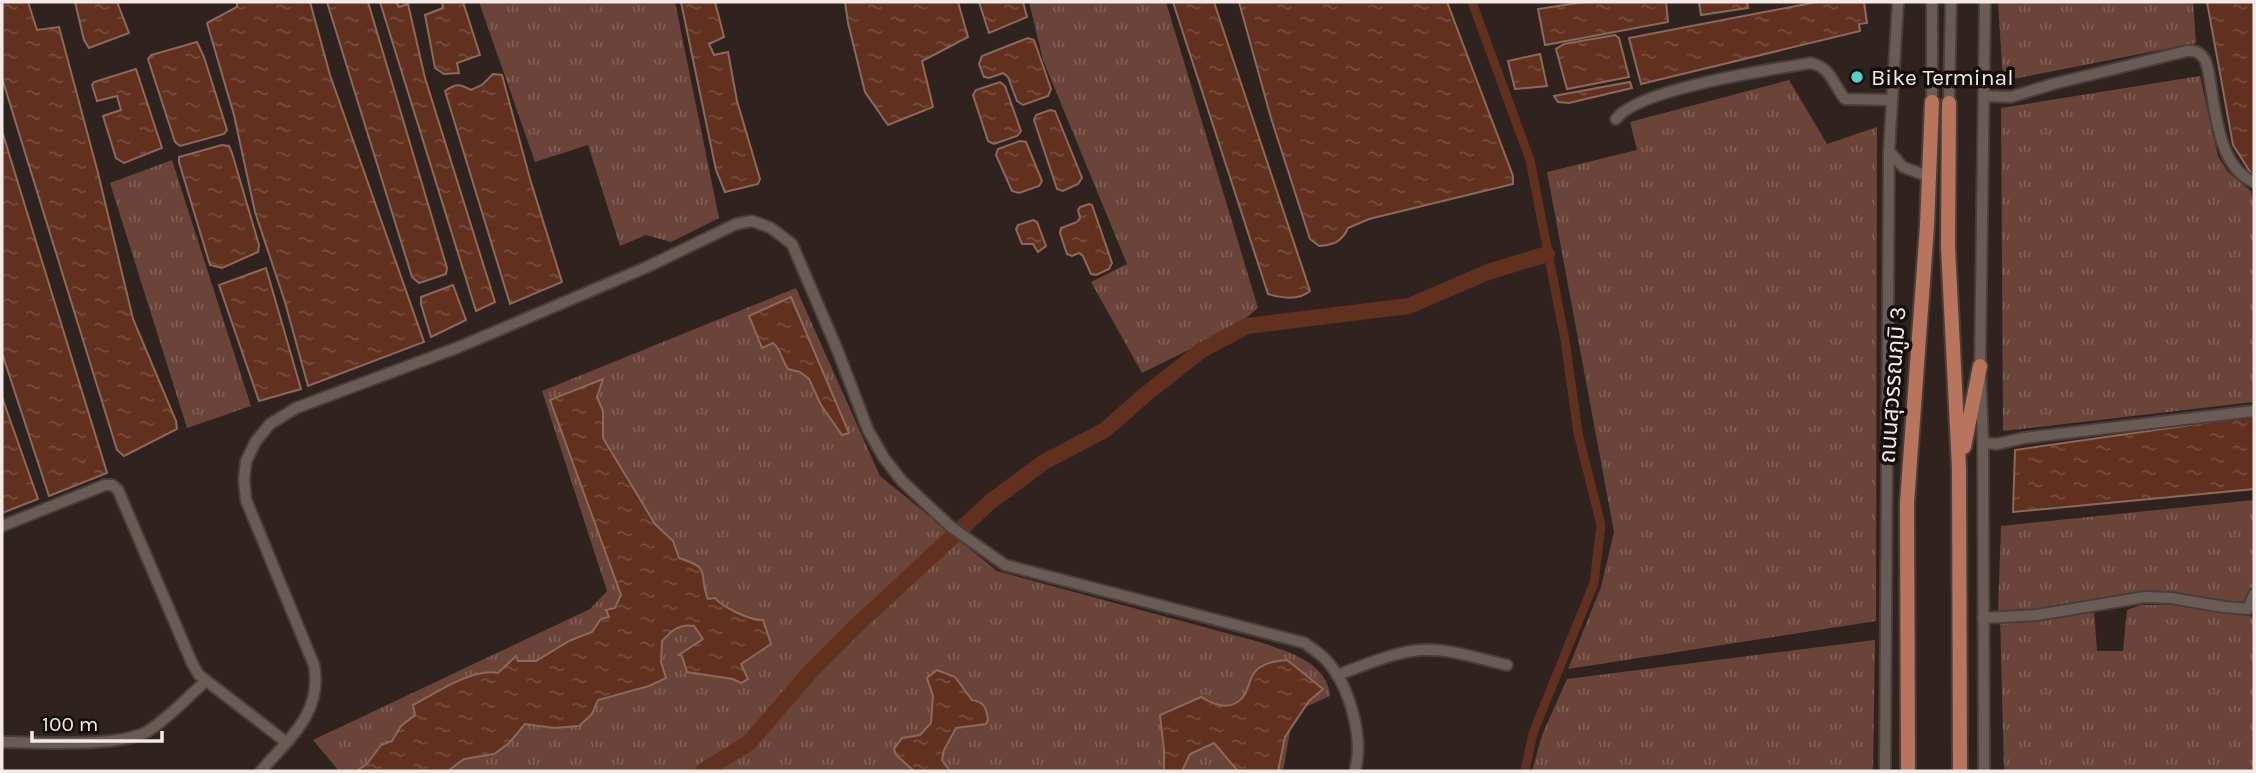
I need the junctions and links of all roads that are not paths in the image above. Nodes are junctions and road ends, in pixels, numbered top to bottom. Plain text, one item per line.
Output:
1 (1898, 2) edge
2 (1933, 2) edge
3 (1951, 2) edge
4 (1985, 2) edge
5 (1984, 96) junction
6 (1892, 100) junction
7 (1932, 102) joint
8 (1950, 103) joint
9 (1616, 119) dead end
10 (1889, 151) junction
11 (1930, 177) junction
12 (2254, 182) edge
13 (1980, 366) junction
14 (2254, 411) edge
15 (1983, 443) junction
16 (1959, 468) junction
17 (2, 526) edge
18 (2254, 594) edge
19 (1983, 618) junction
20 (1507, 665) dead end
21 (1337, 675) junction
22 (206, 681) junction
23 (2, 742) edge
24 (286, 742) junction
25 (1961, 769) edge
26 (261, 771) edge
27 (1355, 771) edge
28 (1885, 771) edge
29 (1908, 771) edge
30 (1983, 771) edge

1 - 6 street
2 - 7 street, ถนนสุวรรณภูมิ 3
3 - 8 street
4 - 5 street
5 - 12 street
5 - 13 street
6 - 9 street
6 - 10 street
7 - 11 main road, ถนนสุวรรณภูมิ 3
8 - 16 main road
10 - 11 street
10 - 28 street
11 - 29 main road, ถนนสุวรรณภูมิ 3
13 - 15 street
13 - 16 main road
14 - 15 street
15 - 19 street
16 - 25 main road
17 - 22 street
18 - 19 street
19 - 30 street
20 - 21 street
21 - 24 street
21 - 27 street
22 - 23 street
22 - 24 street
24 - 26 street

